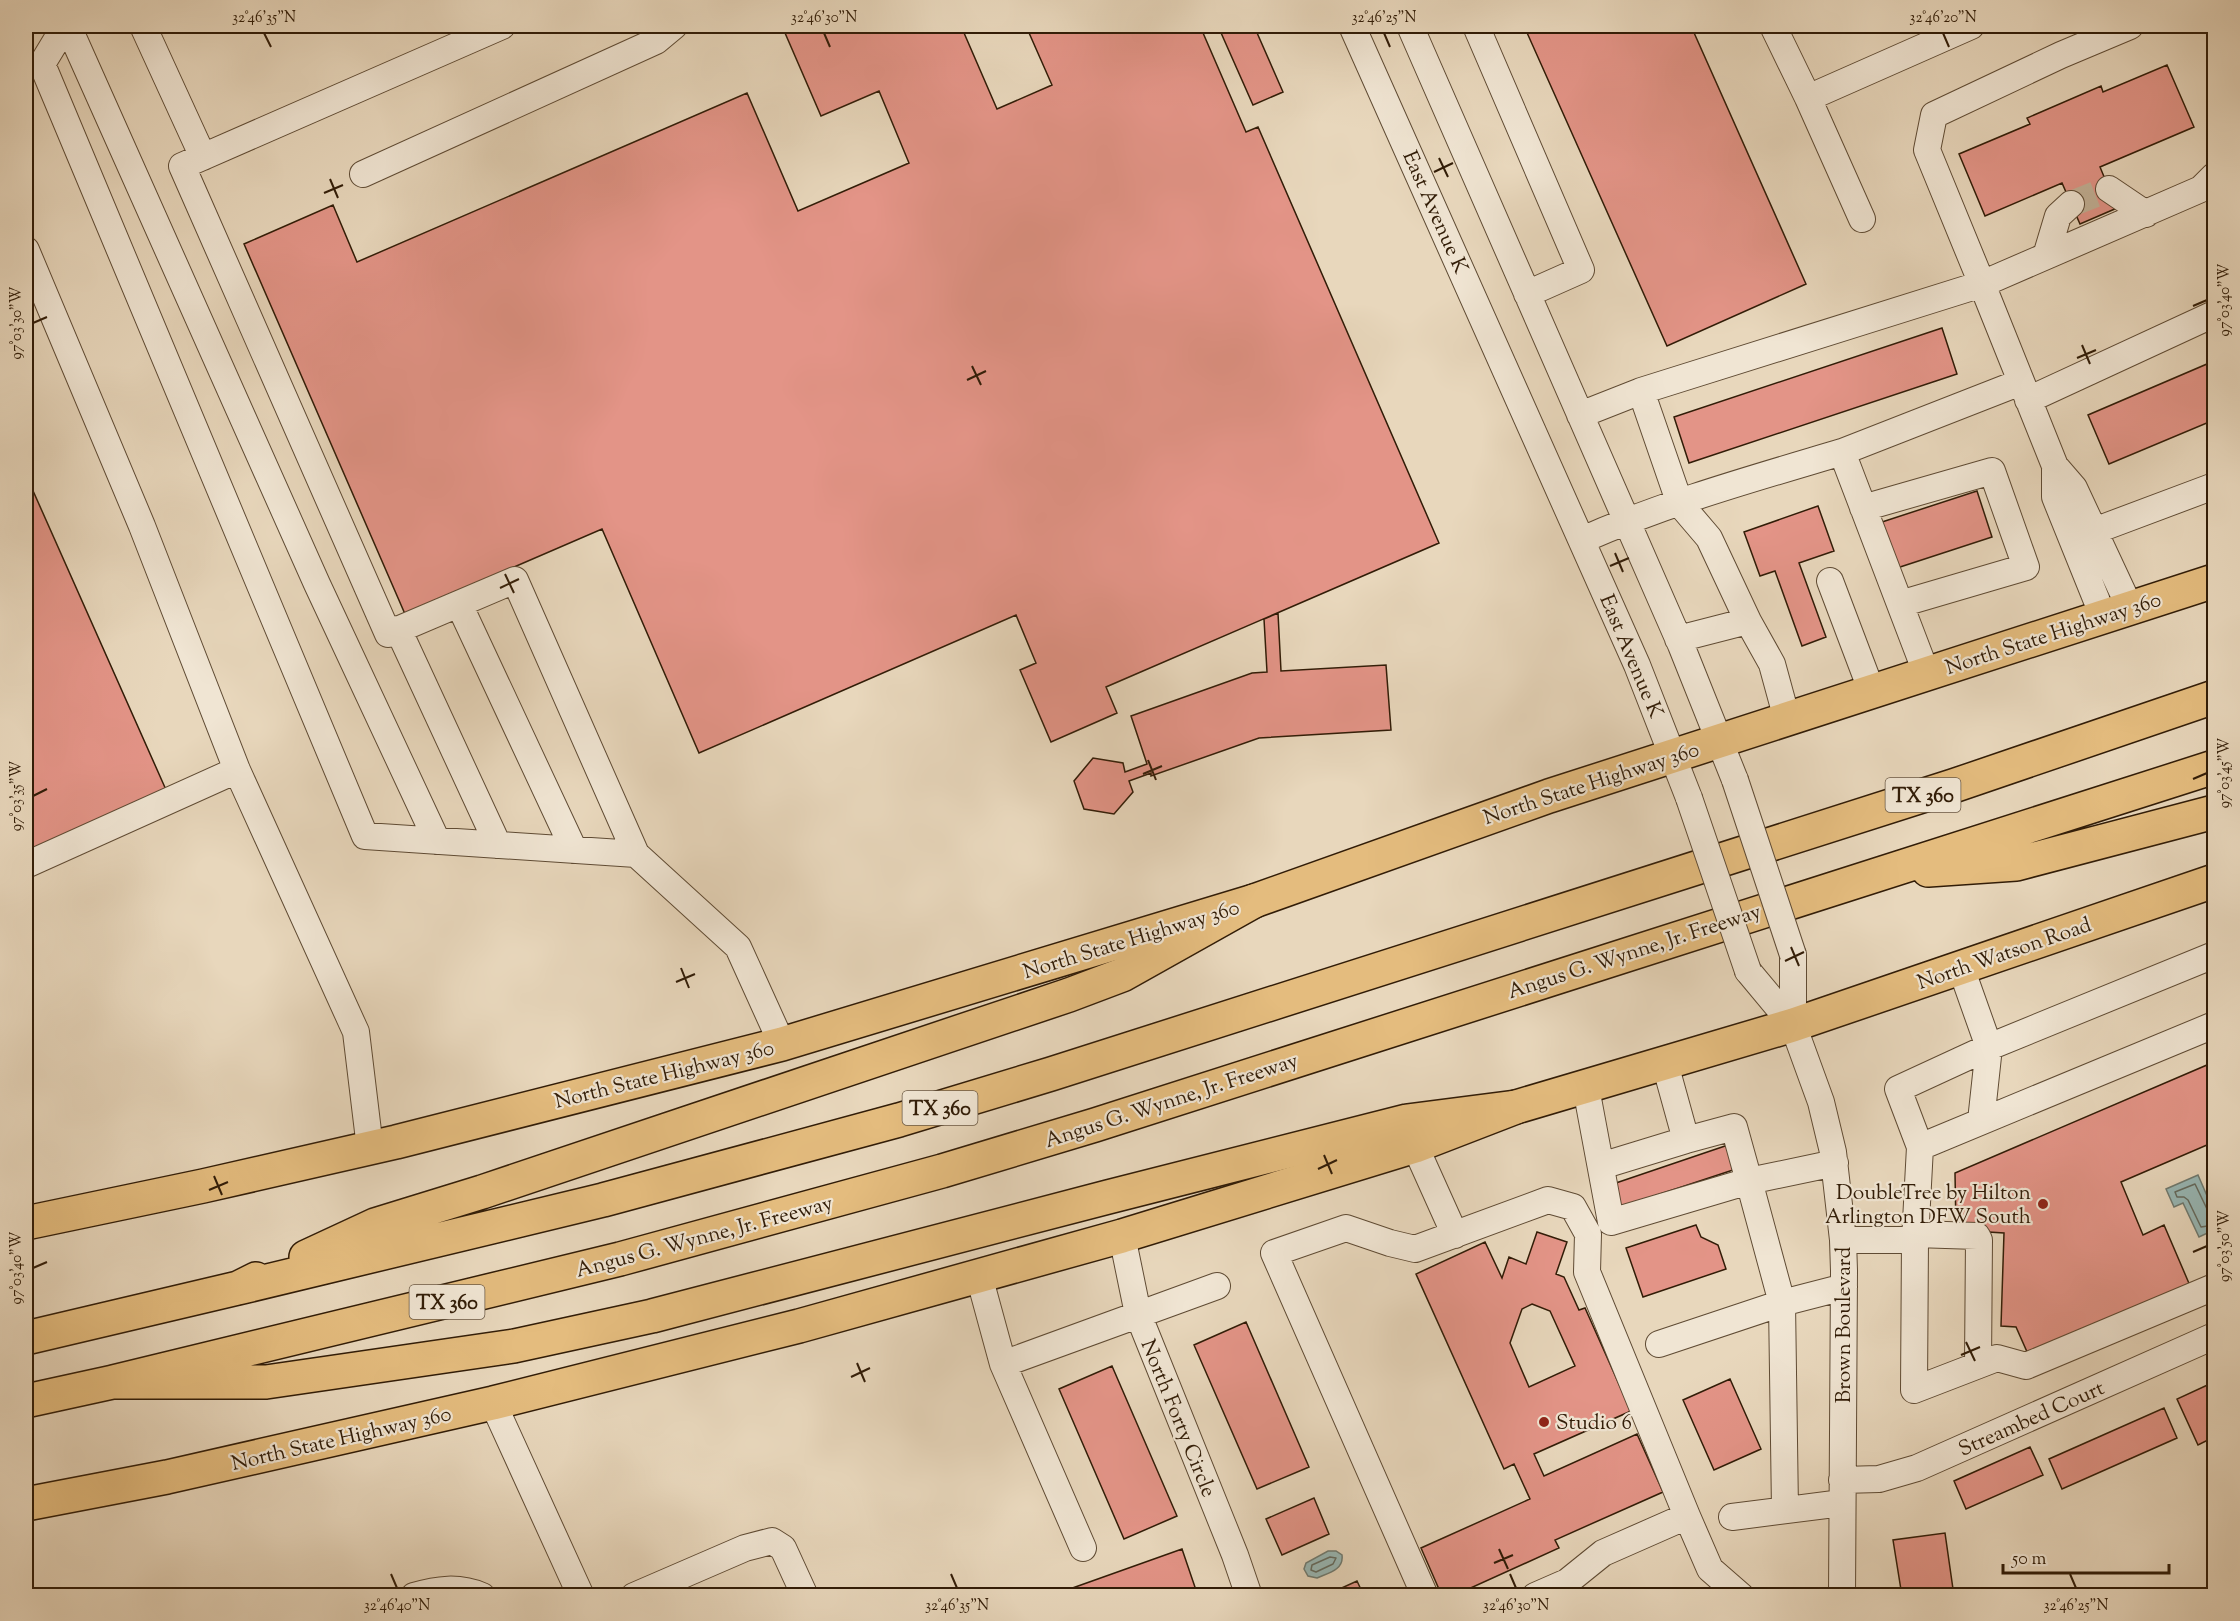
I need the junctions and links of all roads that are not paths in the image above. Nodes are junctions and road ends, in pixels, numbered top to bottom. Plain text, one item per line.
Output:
1 (67, 26) edge
2 (143, 26) edge
3 (502, 26) edge
4 (674, 26) edge
5 (1352, 26) edge
6 (1410, 26) edge
7 (1476, 26) edge
8 (1773, 26) edge
9 (1971, 26) edge
10 (2130, 26) edge
11 (1808, 98) junction
12 (203, 157) junction
13 (363, 174) dead end
14 (2214, 176) edge
15 (2109, 189) dead end
16 (2071, 204) tunnel mouth
17 (2146, 214) junction
18 (1862, 219) dead end
19 (26, 250) edge
20 (2046, 256) junction
21 (1982, 284) junction
22 (1527, 294) junction
23 (2214, 314) edge
24 (1641, 391) junction
25 (2024, 391) junction
26 (1580, 415) junction
27 (1842, 452) junction
28 (2055, 466) junction
29 (2214, 486) edge
30 (1680, 504) junction
31 (1863, 508) junction
32 (1626, 520) junction
33 (2094, 531) junction
34 (1582, 540) junction
35 (2214, 580) edge
36 (1830, 581) dead end
37 (459, 604) junction
38 (1900, 604) junction
39 (2116, 612) junction
40 (1748, 621) junction
41 (398, 630) junction
42 (1678, 639) junction
43 (1927, 675) junction
44 (1872, 692) junction
45 (2207, 695) edge
46 (1787, 719) junction
47 (1719, 741) junction
48 (1672, 756) junction
49 (2214, 767) edge
50 (237, 770) junction
51 (2214, 812) edge
52 (437, 842) junction
53 (498, 845) junction
54 (574, 850) junction
55 (636, 854) junction
56 (26, 865) edge
57 (1876, 874) junction
58 (2214, 881) edge
59 (1254, 901) junction
60 (2214, 955) edge
61 (1961, 968) junction
62 (1793, 1025) junction
63 (2214, 1025) edge
64 (782, 1044) junction
65 (1989, 1047) junction
66 (1665, 1064) junction
67 (1586, 1088) junction
68 (1516, 1107) junction
69 (1981, 1121) junction
70 (1686, 1140) junction
71 (1415, 1146) junction
72 (1920, 1147) junction
73 (370, 1148) junction
74 (1835, 1163) junction
75 (1600, 1166) junction
76 (1749, 1181) junction
77 (26, 1223) edge
78 (1455, 1235) junction
79 (1122, 1236) junction
80 (1915, 1237) junction
81 (1843, 1240) junction
82 (979, 1276) junction
83 (1217, 1286) dead end
84 (1844, 1287) junction
85 (2214, 1287) edge
86 (238, 1288) junction
87 (1782, 1303) junction
88 (1138, 1314) junction
89 (2214, 1336) edge
90 (26, 1338) edge
91 (1659, 1344) dead end
92 (1003, 1364) junction
93 (1978, 1365) junction
94 (113, 1382) junction
95 (26, 1401) edge
96 (493, 1403) junction
97 (26, 1487) edge
98 (1842, 1492) junction
99 (74, 1495) junction
100 (26, 1504) edge
101 (1785, 1510) junction
102 (1687, 1516) junction
103 (1732, 1517) dead end
104 (1083, 1548) dead end
105 (414, 1596) edge
106 (482, 1596) edge
107 (581, 1596) edge
108 (634, 1596) edge
109 (806, 1596) edge
110 (1249, 1596) edge
111 (1425, 1596) edge
112 (1535, 1596) edge
113 (1741, 1596) edge
114 (1842, 1596) edge

1 - 52 street
1 - 52 street
2 - 12 street
3 - 12 street
4 - 13 street
5 - 34 street, East Avenue K
6 - 22 street
7 - 22 street
8 - 11 street
9 - 11 street
10 - 21 street
11 - 18 street
12 - 41 street
14 - 17 street
15 - 17 street
16 - 20 street
17 - 20 street
19 - 50 street
20 - 21 street
21 - 24 street
21 - 25 street
22 - 26 street
23 - 25 street
24 - 26 street
24 - 30 street
25 - 27 street
25 - 28 street
26 - 32 street
27 - 30 street
27 - 31 street
28 - 33 street
28 - 39 street
29 - 33 street
30 - 32 street
30 - 40 street
31 - 38 street
31 - 38 street
32 - 34 street
32 - 42 street
33 - 39 street
34 - 48 street, East Avenue K
35 - 39 main road, North State Highway 360
36 - 44 street
37 - 41 street
37 - 54 street
37 - 55 street
38 - 43 street
39 - 43 main road, North State Highway 360
40 - 42 street
40 - 46 street
41 - 53 street
42 - 47 street
43 - 44 main road, North State Highway 360
44 - 46 main road, North State Highway 360
45 - 86 main road, TX 360
46 - 47 main road, North State Highway 360
47 - 48 main road, North State Highway 360
47 - 62 street, bridge
48 - 59 main road, North State Highway 360
48 - 62 street, East Avenue K, bridge
49 - 57 main road, Angus G. Wynne, Jr. Freeway / TX 360
50 - 56 street
50 - 73 street
51 - 57 main road
52 - 53 street
53 - 54 street
54 - 55 street
55 - 64 street
57 - 94 main road, Angus G. Wynne, Jr. Freeway / TX 360
58 - 61 main road, North Watson Road
59 - 64 main road, North State Highway 360
59 - 86 main road
60 - 65 street
61 - 62 main road, North Watson Road
61 - 65 street
62 - 66 main road, North State Highway 360
62 - 74 street, Brown Boulevard
63 - 69 street
64 - 73 main road, North State Highway 360
65 - 69 street
65 - 72 street
66 - 67 main road, North State Highway 360
66 - 70 street
67 - 68 main road, North State Highway 360
67 - 75 street
68 - 71 main road, North State Highway 360
68 - 94 main road
69 - 72 street
70 - 75 street
70 - 76 street
71 - 78 street
71 - 79 main road, North State Highway 360
72 - 80 street
73 - 77 main road, North State Highway 360
74 - 76 street
74 - 81 street, Brown Boulevard
75 - 76 street
76 - 87 street
78 - 102 street
78 - 111 street
79 - 82 main road, North State Highway 360
79 - 88 street, North Forty Circle
80 - 81 street
80 - 93 street
80 - 93 street
81 - 84 street, Brown Boulevard
82 - 92 street
82 - 96 main road, North State Highway 360
83 - 88 street
84 - 87 street
84 - 98 street, Brown Boulevard
85 - 93 street
86 - 90 main road, TX 360
87 - 91 street
87 - 101 street
88 - 92 street
88 - 110 street, North Forty Circle
89 - 98 street, Streambed Court
92 - 104 street
94 - 95 main road, TX 360
96 - 99 main road, North State Highway 360
96 - 107 street
97 - 99 main road
98 - 101 street, Streambed Court
98 - 114 street, Brown Boulevard
99 - 100 main road, North State Highway 360
101 - 103 street, Streambed Court
102 - 112 street
102 - 113 street
105 - 106 street
108 - 109 street

